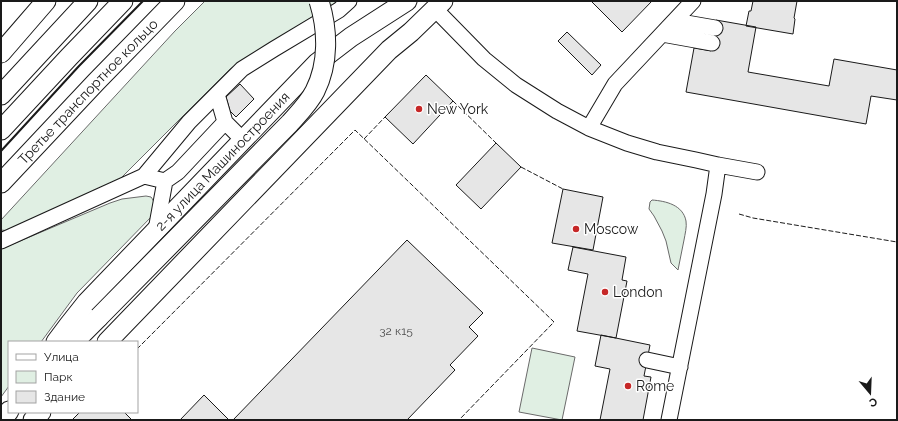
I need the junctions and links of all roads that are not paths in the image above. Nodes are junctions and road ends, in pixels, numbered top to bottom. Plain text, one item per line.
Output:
1 (46, 1) edge
2 (88, 1) edge
3 (123, 1) edge
4 (175, 1) edge
5 (319, 1) edge
6 (349, 1) edge
7 (406, 1) edge
8 (415, 1) edge
9 (693, 1) edge
10 (439, 5) edge
11 (384, 16) junction
12 (675, 20) junction
13 (715, 28) dead end
14 (403, 31) junction
15 (662, 34) junction
16 (8, 40) edge
17 (712, 43) dead end
18 (389, 50) junction
19 (1, 53) edge
20 (217, 94) junction
21 (1, 95) edge
22 (225, 122) junction
23 (589, 128) junction
24 (1, 130) edge
25 (243, 140) junction
26 (718, 165) junction
27 (757, 172) dead end
28 (144, 176) junction
29 (165, 181) junction
30 (1, 184) edge
31 (156, 230) junction
32 (1, 241) edge
33 (57, 341) edge
34 (75, 341) edge
35 (108, 341) edge
36 (648, 360) dead end
37 (680, 367) junction
38 (670, 420) edge

1 - 16 main road
2 - 21 main road
3 - 24 main road
4 - 30 main road, Третье транспортное кольцо
5 - 34 main road, bridge
6 - 20 street
7 - 11 main road, 2-я улица Машиностроения
8 - 14 main road
9 - 12 street
10 - 18 main road
10 - 23 street
11 - 14 main road
11 - 25 main road, 2-я улица Машиностроения
12 - 13 street
12 - 15 street
14 - 18 main road
15 - 17 street
15 - 23 street
16 - 19 main road
18 - 35 main road
20 - 22 street
20 - 28 street
22 - 25 street
22 - 29 street
23 - 26 street
25 - 31 main road, 2-я улица Машиностроения
26 - 27 street
26 - 37 street
28 - 29 street
28 - 32 street
29 - 31 street
31 - 33 main road, 2-я улица Машиностроения
36 - 37 street
37 - 38 street

